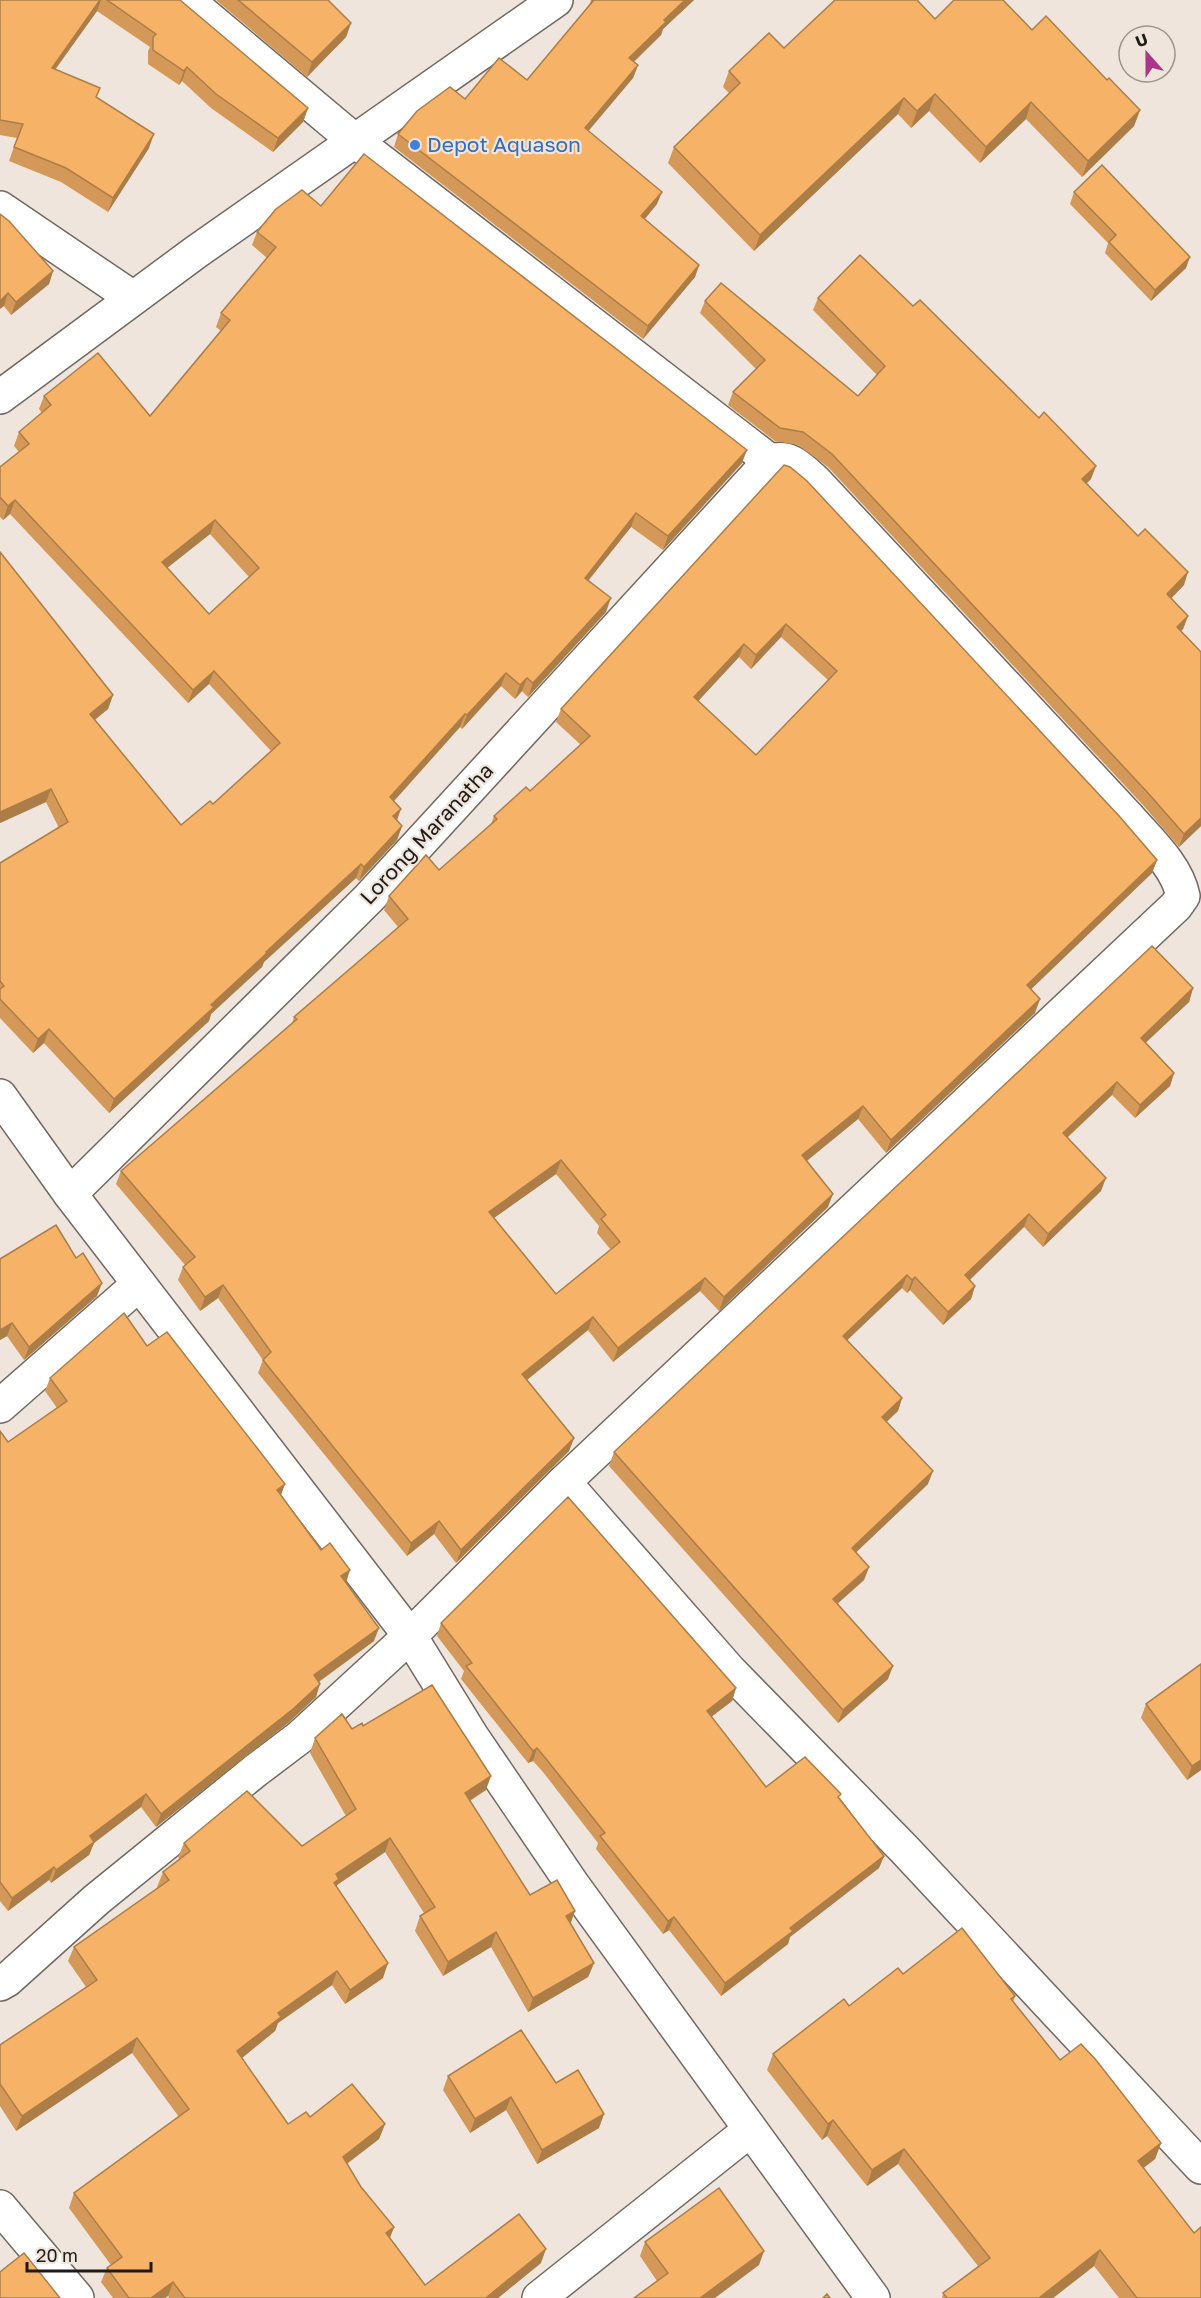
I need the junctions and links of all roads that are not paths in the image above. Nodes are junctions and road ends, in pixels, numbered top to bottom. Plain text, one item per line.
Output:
1 (187, 0) edge
2 (556, 0) edge
3 (355, 141) junction
4 (0, 208) edge
5 (133, 298) junction
6 (0, 397) edge
7 (770, 461) junction
8 (6, 1115) edge
9 (70, 1194) junction
10 (139, 1284) junction
11 (0, 1406) edge
12 (564, 1482) junction
13 (411, 1636) junction
14 (2, 1978) edge
15 (750, 2130) junction
16 (1201, 2167) edge
17 (0, 2207) edge
18 (77, 2298) edge
19 (539, 2298) edge
20 (873, 2298) edge

1 - 3 street
2 - 3 street
3 - 5 street
3 - 7 street
4 - 5 street
5 - 6 street
7 - 9 street, Lorong Maranatha
7 - 12 street
8 - 9 street
9 - 10 street
10 - 11 street
10 - 13 street
12 - 13 street
12 - 16 street
13 - 14 street
13 - 15 street
15 - 19 street
15 - 20 street
17 - 18 street

